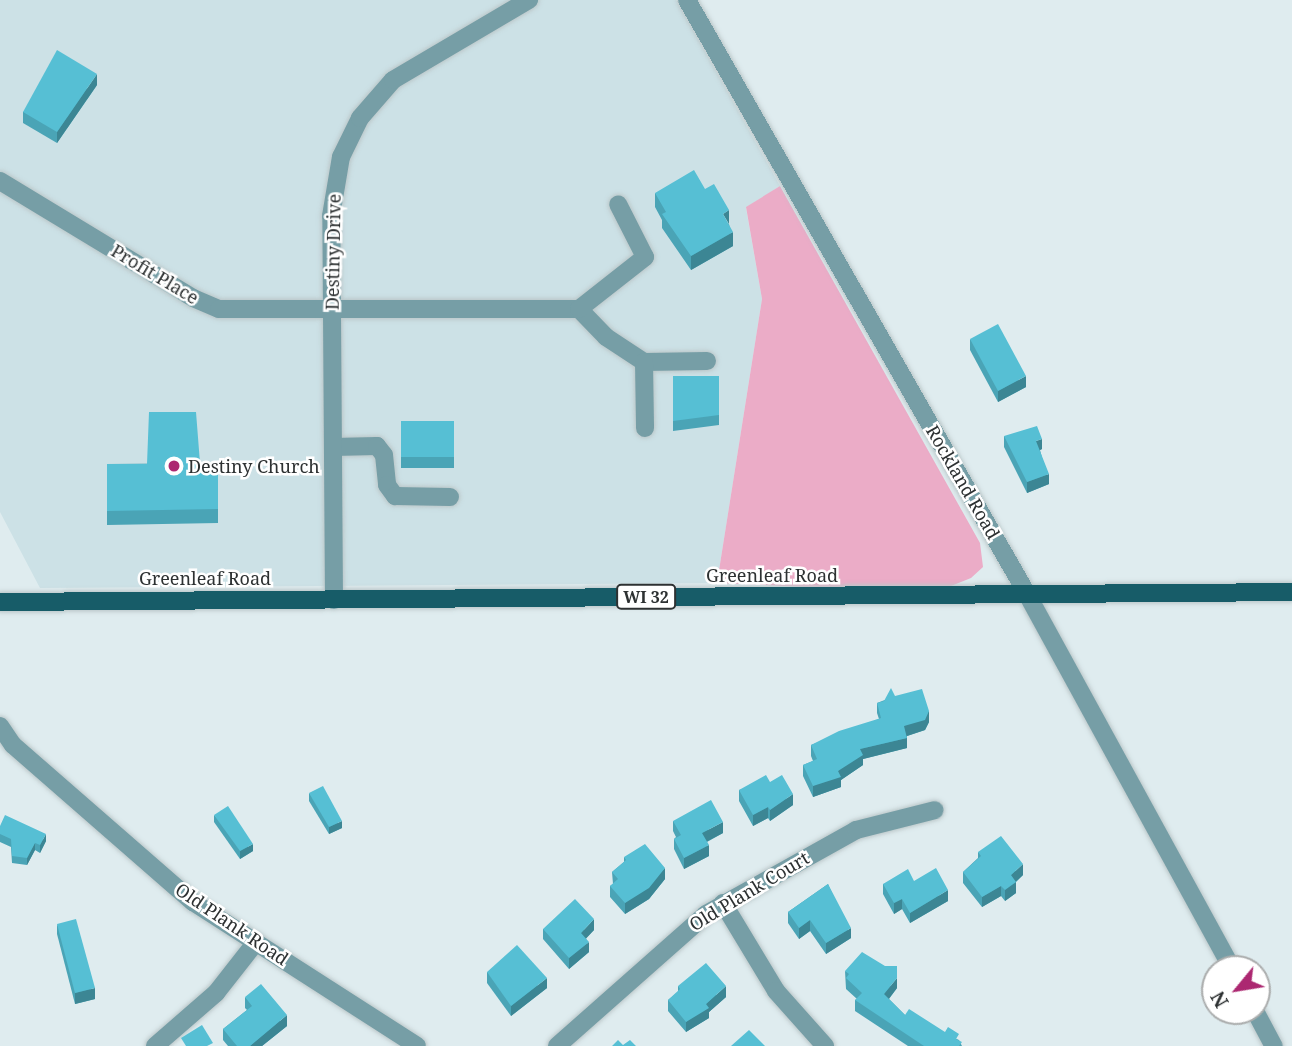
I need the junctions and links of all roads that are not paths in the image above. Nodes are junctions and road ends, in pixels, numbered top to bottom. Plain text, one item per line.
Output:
1 (529, 0) edge
2 (687, 0) edge
3 (0, 181) edge
4 (618, 204) dead end
5 (579, 309) junction
6 (331, 310) junction
7 (707, 361) dead end
8 (644, 362) junction
9 (645, 428) dead end
10 (333, 447) junction
11 (450, 497) dead end
12 (1292, 592) edge
13 (1027, 594) junction
14 (334, 600) junction
15 (0, 602) edge
16 (0, 726) edge
17 (935, 810) dead end
18 (723, 903) junction
19 (256, 943) junction
20 (1224, 955) edge
21 (1263, 1025) edge
22 (155, 1046) edge
23 (417, 1046) edge
24 (557, 1046) edge
25 (825, 1046) edge
26 (1274, 1046) edge

1 - 6 street, Destiny Drive
2 - 13 street, Rockland Road
3 - 6 street, Profit Place
4 - 5 street
5 - 6 street, Profit Place
5 - 8 street
6 - 10 street, Destiny Drive
7 - 8 street
8 - 9 street
10 - 11 street
10 - 14 street, Destiny Drive
12 - 13 main road, Greenleaf Road / WI 32
13 - 14 main road, Greenleaf Road / WI 32
13 - 20 street, Rockland Road
14 - 15 main road, Greenleaf Road / WI 32
16 - 19 street, Old Plank Road
17 - 18 street, Old Plank Court
18 - 24 street, Old Plank Court
18 - 25 street
19 - 22 street
19 - 23 street, Old Plank Road
21 - 26 street

